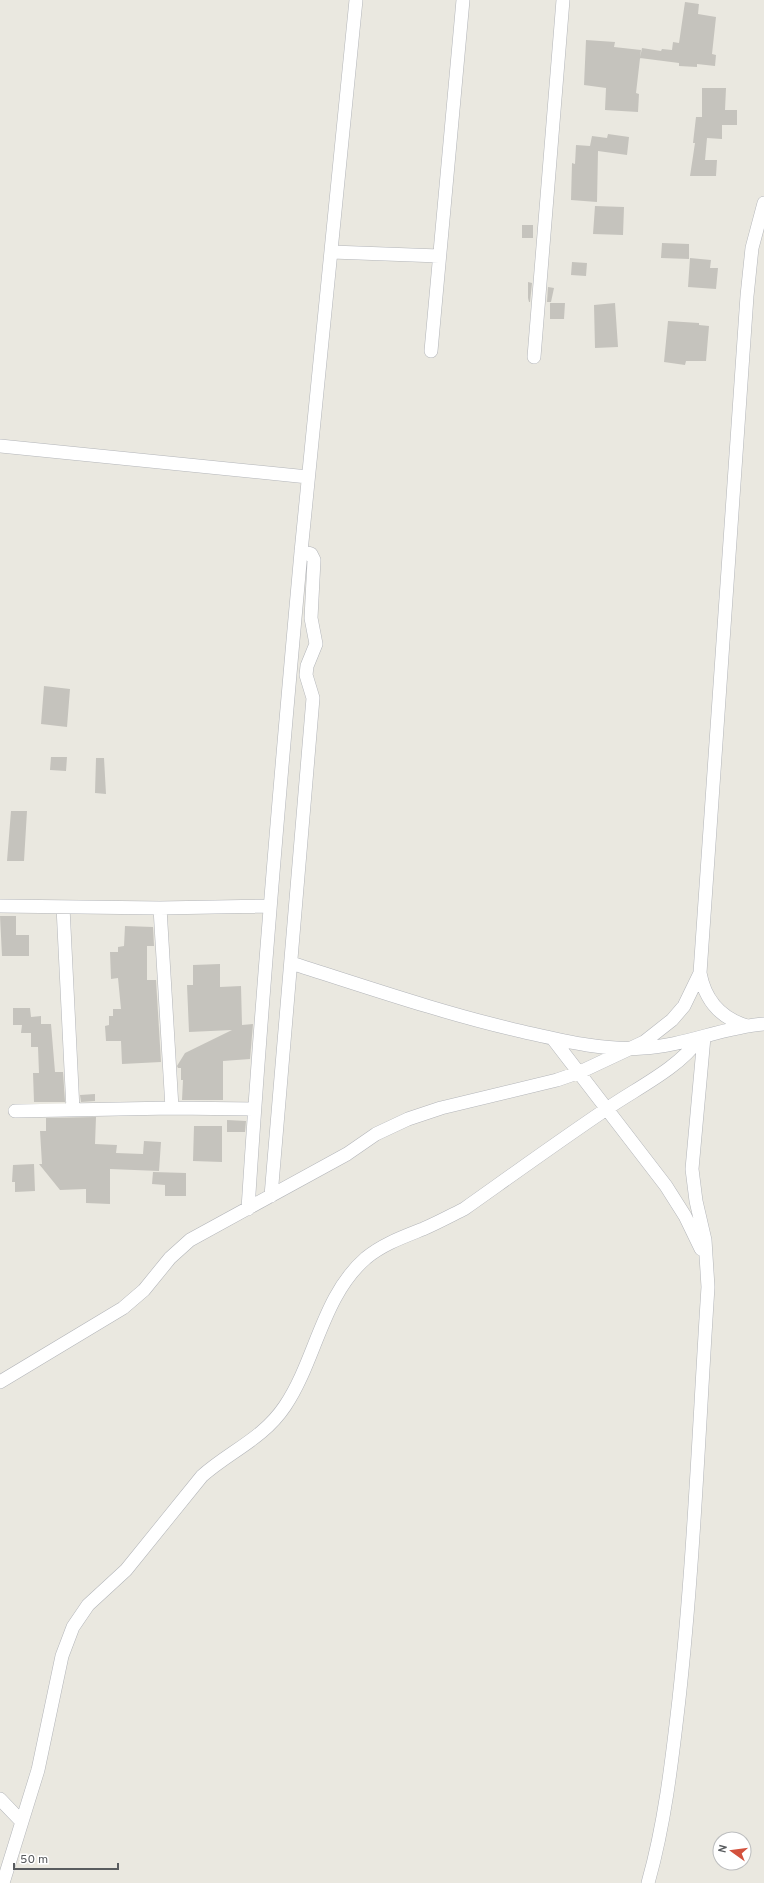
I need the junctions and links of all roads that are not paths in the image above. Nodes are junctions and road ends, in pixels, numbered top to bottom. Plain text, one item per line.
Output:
1 (356, 0) edge
2 (463, 0) edge
3 (563, 0) edge
4 (764, 203) edge
5 (332, 252) junction
6 (439, 256) junction
7 (431, 351) dead end
8 (534, 357) dead end
9 (0, 446) edge
10 (308, 477) junction
11 (301, 551) junction
12 (0, 906) edge
13 (269, 906) junction
14 (62, 907) junction
15 (160, 908) junction
16 (291, 963) junction
17 (700, 973) junction
18 (764, 1024) edge
19 (747, 1026) junction
20 (702, 1038) junction
21 (553, 1039) junction
22 (630, 1049) junction
23 (580, 1072) junction
24 (172, 1108) junction
25 (607, 1108) junction
26 (254, 1109) junction
27 (73, 1110) junction
28 (15, 1111) dead end
29 (271, 1196) junction
30 (248, 1209) junction
31 (707, 1263) junction
32 (0, 1382) edge
33 (0, 1799) edge
34 (21, 1821) junction
35 (3, 1883) edge
36 (648, 1883) edge

1 - 5 street
2 - 6 street
3 - 8 street
4 - 17 street
5 - 6 street
5 - 10 street
6 - 7 street
9 - 10 street
10 - 11 street
11 - 13 street
11 - 16 street
12 - 14 street
13 - 15 street
13 - 26 street
14 - 15 street
14 - 27 street
15 - 24 street
16 - 21 street
16 - 29 street
17 - 19 street
17 - 22 street
18 - 19 street
19 - 20 street
20 - 22 street
20 - 25 street
20 - 31 street
21 - 22 street
21 - 23 street
22 - 23 street
23 - 25 street
23 - 29 street
24 - 26 street
24 - 27 street
25 - 31 street
25 - 34 street
26 - 30 street
27 - 28 street
29 - 30 street
30 - 32 street
31 - 36 street
33 - 34 street
34 - 35 street

